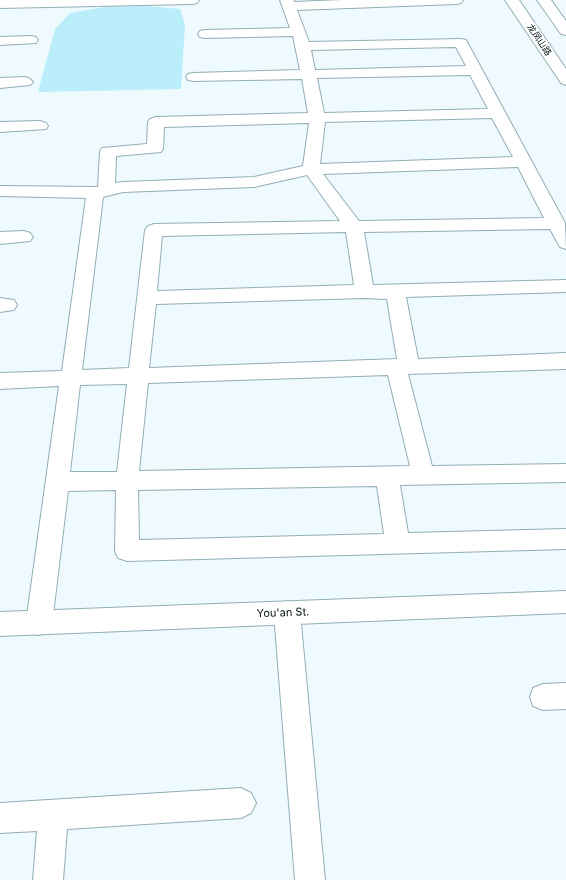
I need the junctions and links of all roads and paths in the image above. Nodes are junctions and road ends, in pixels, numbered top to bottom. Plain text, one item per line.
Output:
1 (192, 0) edge
2 (456, 0) edge
3 (512, 0) edge
4 (544, 0) edge
5 (287, 3) edge
6 (0, 4) edge
7 (566, 31) edge
8 (205, 34) dead end
9 (300, 39) junction
10 (31, 40) dead end
11 (0, 41) edge
12 (475, 70) junction
13 (308, 73) junction
14 (193, 77) dead end
15 (566, 80) edge
16 (25, 82) dead end
17 (0, 83) edge
18 (498, 113) junction
19 (317, 119) junction
20 (40, 126) dead end
21 (0, 127) edge
22 (524, 162) junction
23 (311, 169) junction
24 (0, 191) edge
25 (100, 192) junction
26 (556, 223) junction
27 (354, 227) junction
28 (24, 237) dead end
29 (0, 238) edge
30 (566, 243) edge
31 (566, 286) edge
32 (365, 292) junction
33 (395, 292) junction
34 (146, 298) junction
35 (566, 361) edge
36 (402, 366) junction
37 (71, 378) junction
38 (0, 381) edge
39 (566, 473) edge
40 (424, 475) junction
41 (387, 476) junction
42 (127, 481) junction
43 (57, 482) junction
44 (566, 539) edge
45 (398, 544) junction
46 (566, 602) edge
47 (287, 613) junction
48 (39, 623) junction
49 (0, 624) edge
50 (241, 803) dead end
51 (53, 815) junction
52 (0, 818) edge
53 (48, 880) edge
54 (310, 880) edge

1 - 6 street
2 - 5 street
3 - 15 street, 龙凤山路
4 - 7 street
5 - 9 street
8 - 9 street
9 - 12 street
9 - 13 street
10 - 11 street
12 - 13 street
12 - 18 street
13 - 14 street
13 - 19 street
16 - 17 street
18 - 19 street
18 - 22 street
19 - 23 street
19 - 25 street
20 - 21 street
22 - 23 street
22 - 26 street
23 - 25 street
23 - 27 street
24 - 25 street
25 - 37 street
26 - 27 street
26 - 30 street
27 - 32 street
27 - 34 street
28 - 29 street
31 - 33 street
32 - 33 street
32 - 34 street
33 - 36 street
34 - 42 street
35 - 36 street
36 - 37 street
36 - 40 street
37 - 38 street
37 - 43 street
39 - 40 street
40 - 41 street
41 - 42 street
41 - 45 street
42 - 43 street
42 - 45 street
43 - 48 street
44 - 45 street
46 - 47 street, You'an St.
47 - 48 street, You'an St.
47 - 54 street
48 - 49 street, You'an St.
50 - 51 street
51 - 52 street
51 - 53 street

